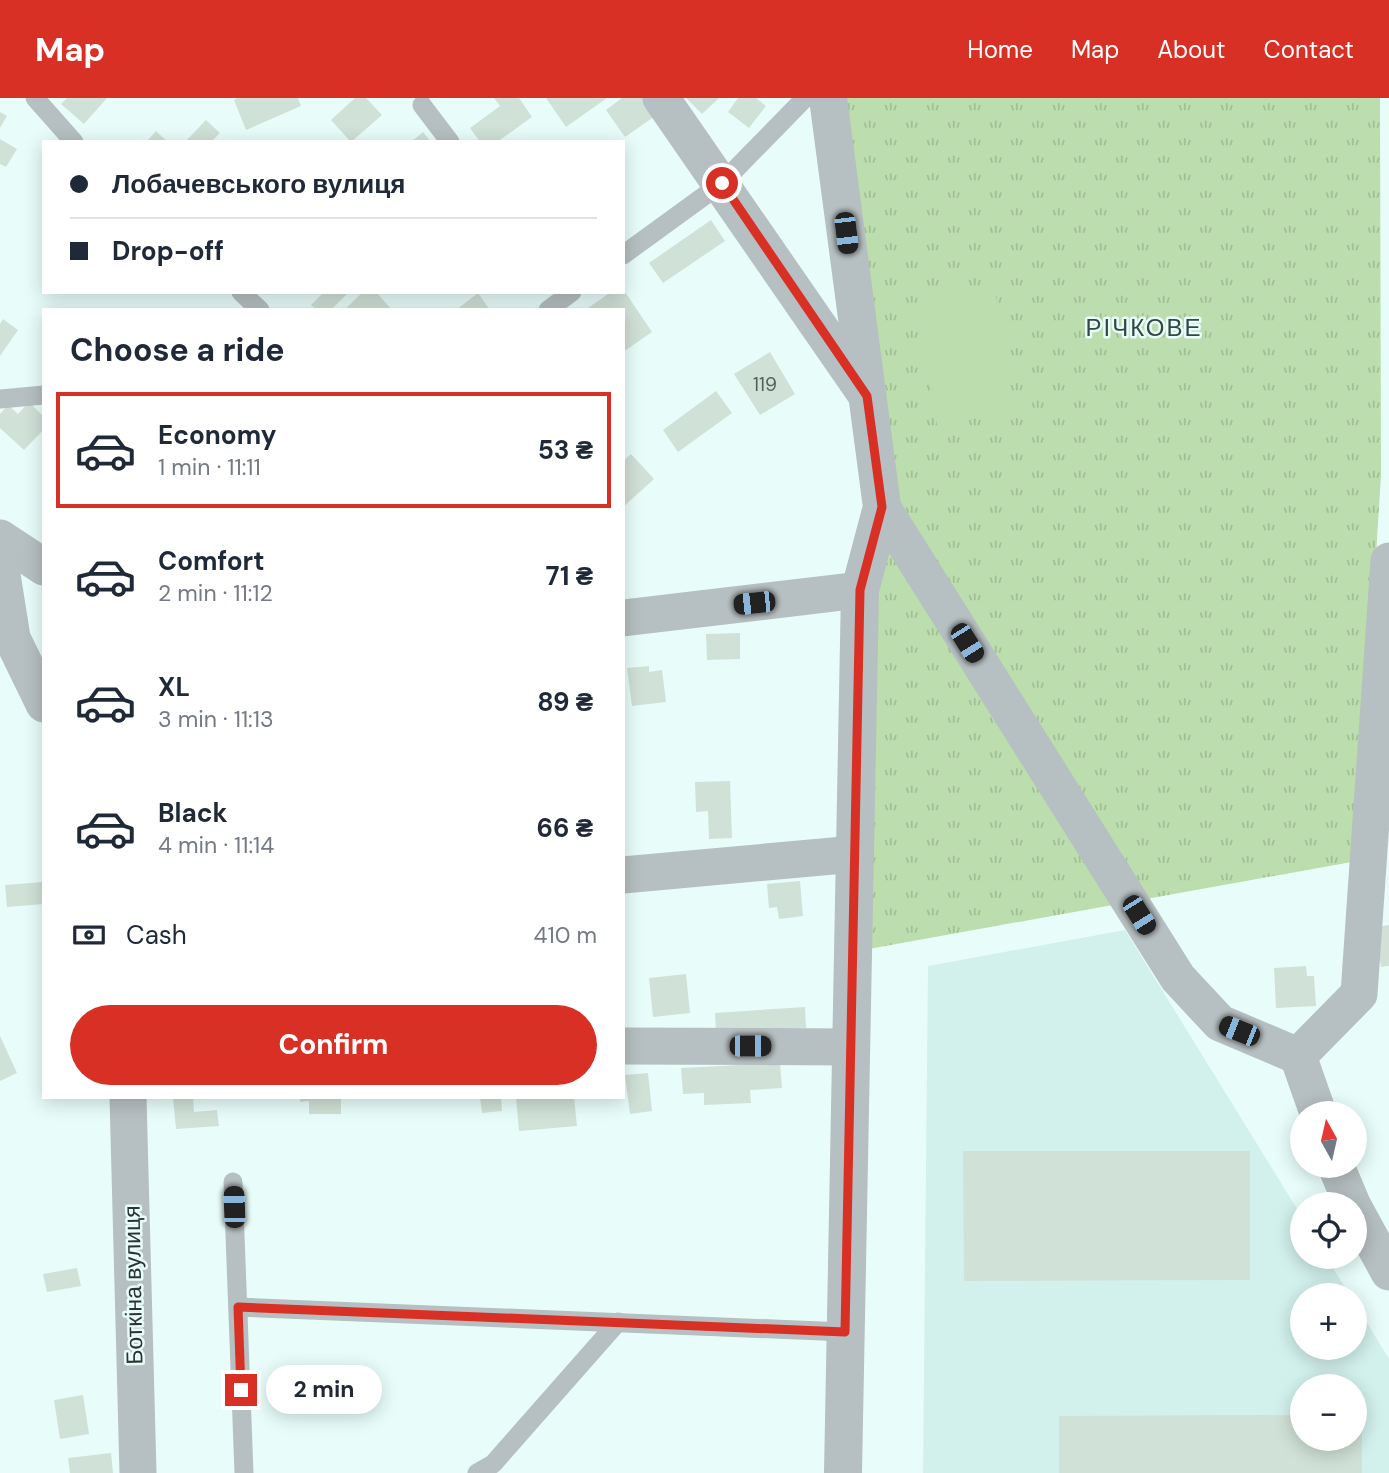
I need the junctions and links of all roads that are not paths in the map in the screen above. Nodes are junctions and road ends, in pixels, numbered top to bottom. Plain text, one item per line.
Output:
1 (35, 98) edge
2 (661, 98) edge
3 (805, 98) edge
4 (828, 98) edge
5 (422, 105) dead end
6 (72, 140) edge
7 (448, 140) edge
8 (722, 183) junction
9 (625, 254) edge
10 (243, 294) edge
11 (567, 294) edge
12 (258, 308) edge
13 (550, 308) edge
14 (42, 395) edge
15 (867, 396) junction
16 (0, 399) edge
17 (882, 507) junction
18 (0, 538) edge
19 (1389, 561) edge
20 (0, 562) edge
21 (42, 566) edge
22 (860, 590) junction
23 (625, 618) edge
24 (42, 700) edge
25 (855, 854) junction
26 (625, 875) edge
27 (1374, 993) edge
28 (625, 1046) edge
29 (851, 1047) junction
30 (1298, 1056) junction
31 (128, 1099) edge
32 (1314, 1101) edge
33 (233, 1182) dead end
34 (1367, 1232) edge
35 (1389, 1272) edge
36 (238, 1307) junction
37 (618, 1322) junction
38 (845, 1332) junction
39 (138, 1473) edge
40 (244, 1473) edge
41 (477, 1473) edge
42 (843, 1473) edge

1 - 6 lane
2 - 8 street
3 - 8 lane
4 - 15 street
5 - 7 lane
8 - 9 lane
8 - 15 street
10 - 12 lane
11 - 13 lane
14 - 16 lane
15 - 17 street
17 - 22 street
17 - 30 street
18 - 21 street
19 - 27 street
20 - 24 street
22 - 23 street
22 - 25 street
25 - 26 street
25 - 29 street
27 - 30 street
28 - 29 street
29 - 38 street
30 - 32 street
31 - 39 street, Боткіна вулиця
33 - 36 lane
34 - 35 street
36 - 37 lane
36 - 40 lane
37 - 38 lane
37 - 41 lane
38 - 42 street

